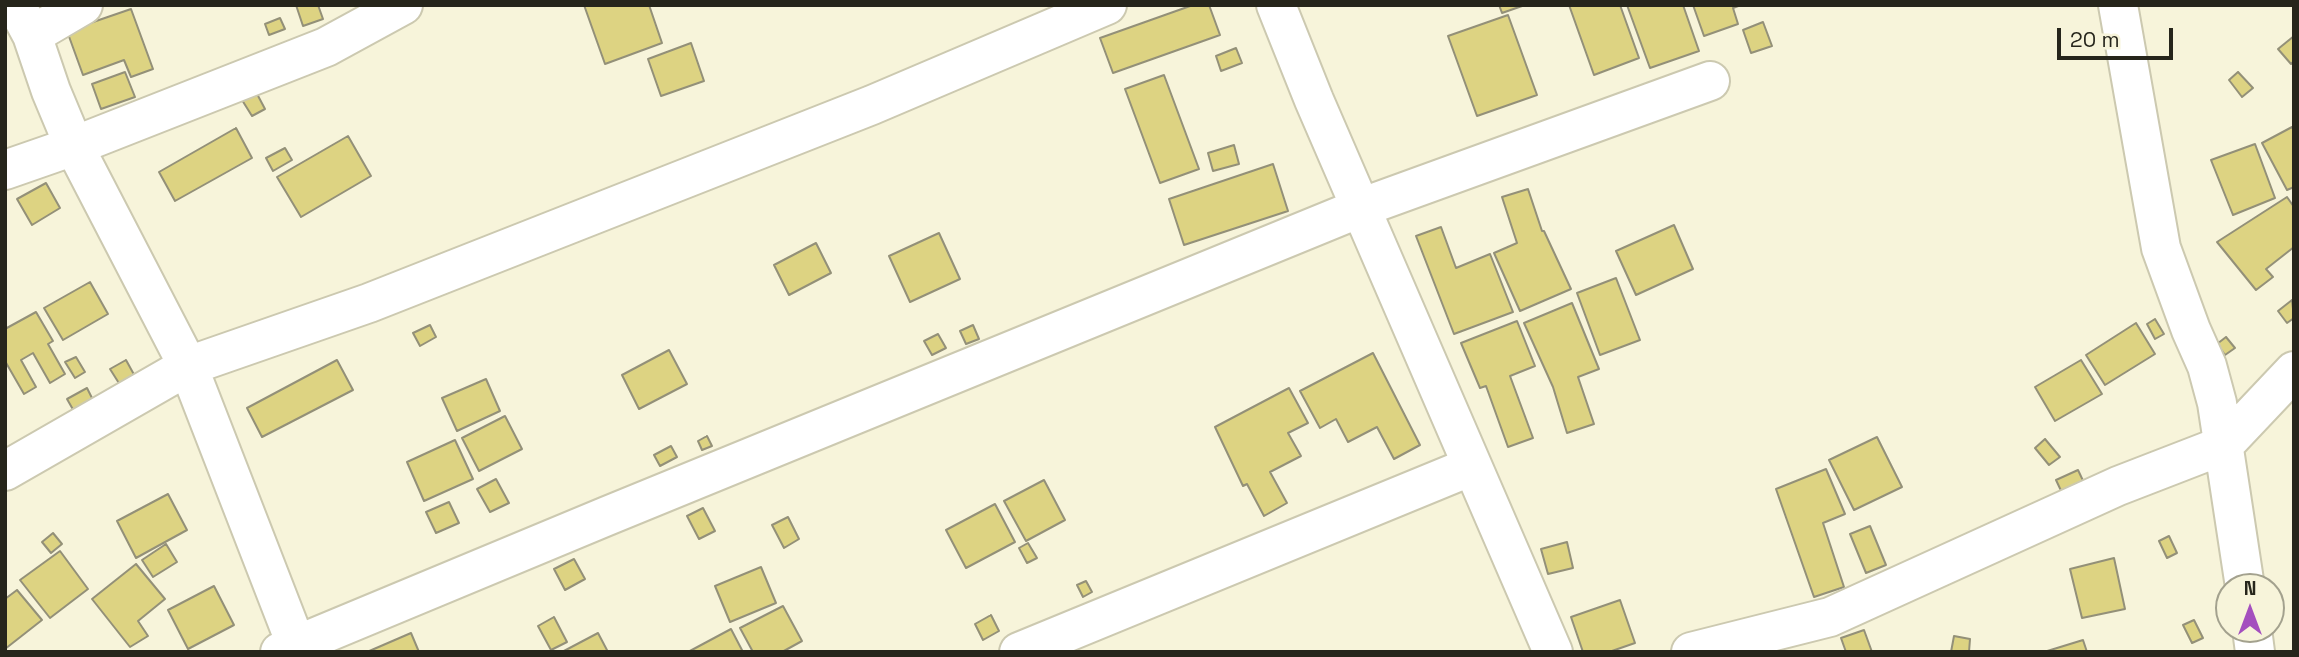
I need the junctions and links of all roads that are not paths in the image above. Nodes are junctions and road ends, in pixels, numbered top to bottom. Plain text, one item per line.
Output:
1 (83, 5) edge
2 (403, 5) edge
3 (1107, 5) edge
4 (1276, 5) edge
5 (2118, 5) edge
6 (24, 20) edge
7 (1710, 81) dead end
8 (74, 146) junction
9 (5, 170) edge
10 (1360, 208) junction
11 (188, 366) junction
12 (2294, 371) edge
13 (2224, 445) junction
14 (1472, 466) junction
15 (5, 471) edge
16 (2243, 573) edge
17 (291, 649) edge
18 (1019, 652) edge
19 (1553, 652) edge
20 (1691, 652) edge

1 - 6 street
2 - 8 street
3 - 11 street
4 - 10 street
5 - 13 street
6 - 8 street
7 - 10 street
8 - 9 street
8 - 11 street
10 - 14 street
10 - 17 street
11 - 15 street
11 - 17 street
12 - 13 street
13 - 16 street
13 - 20 street
14 - 18 street
14 - 19 street

